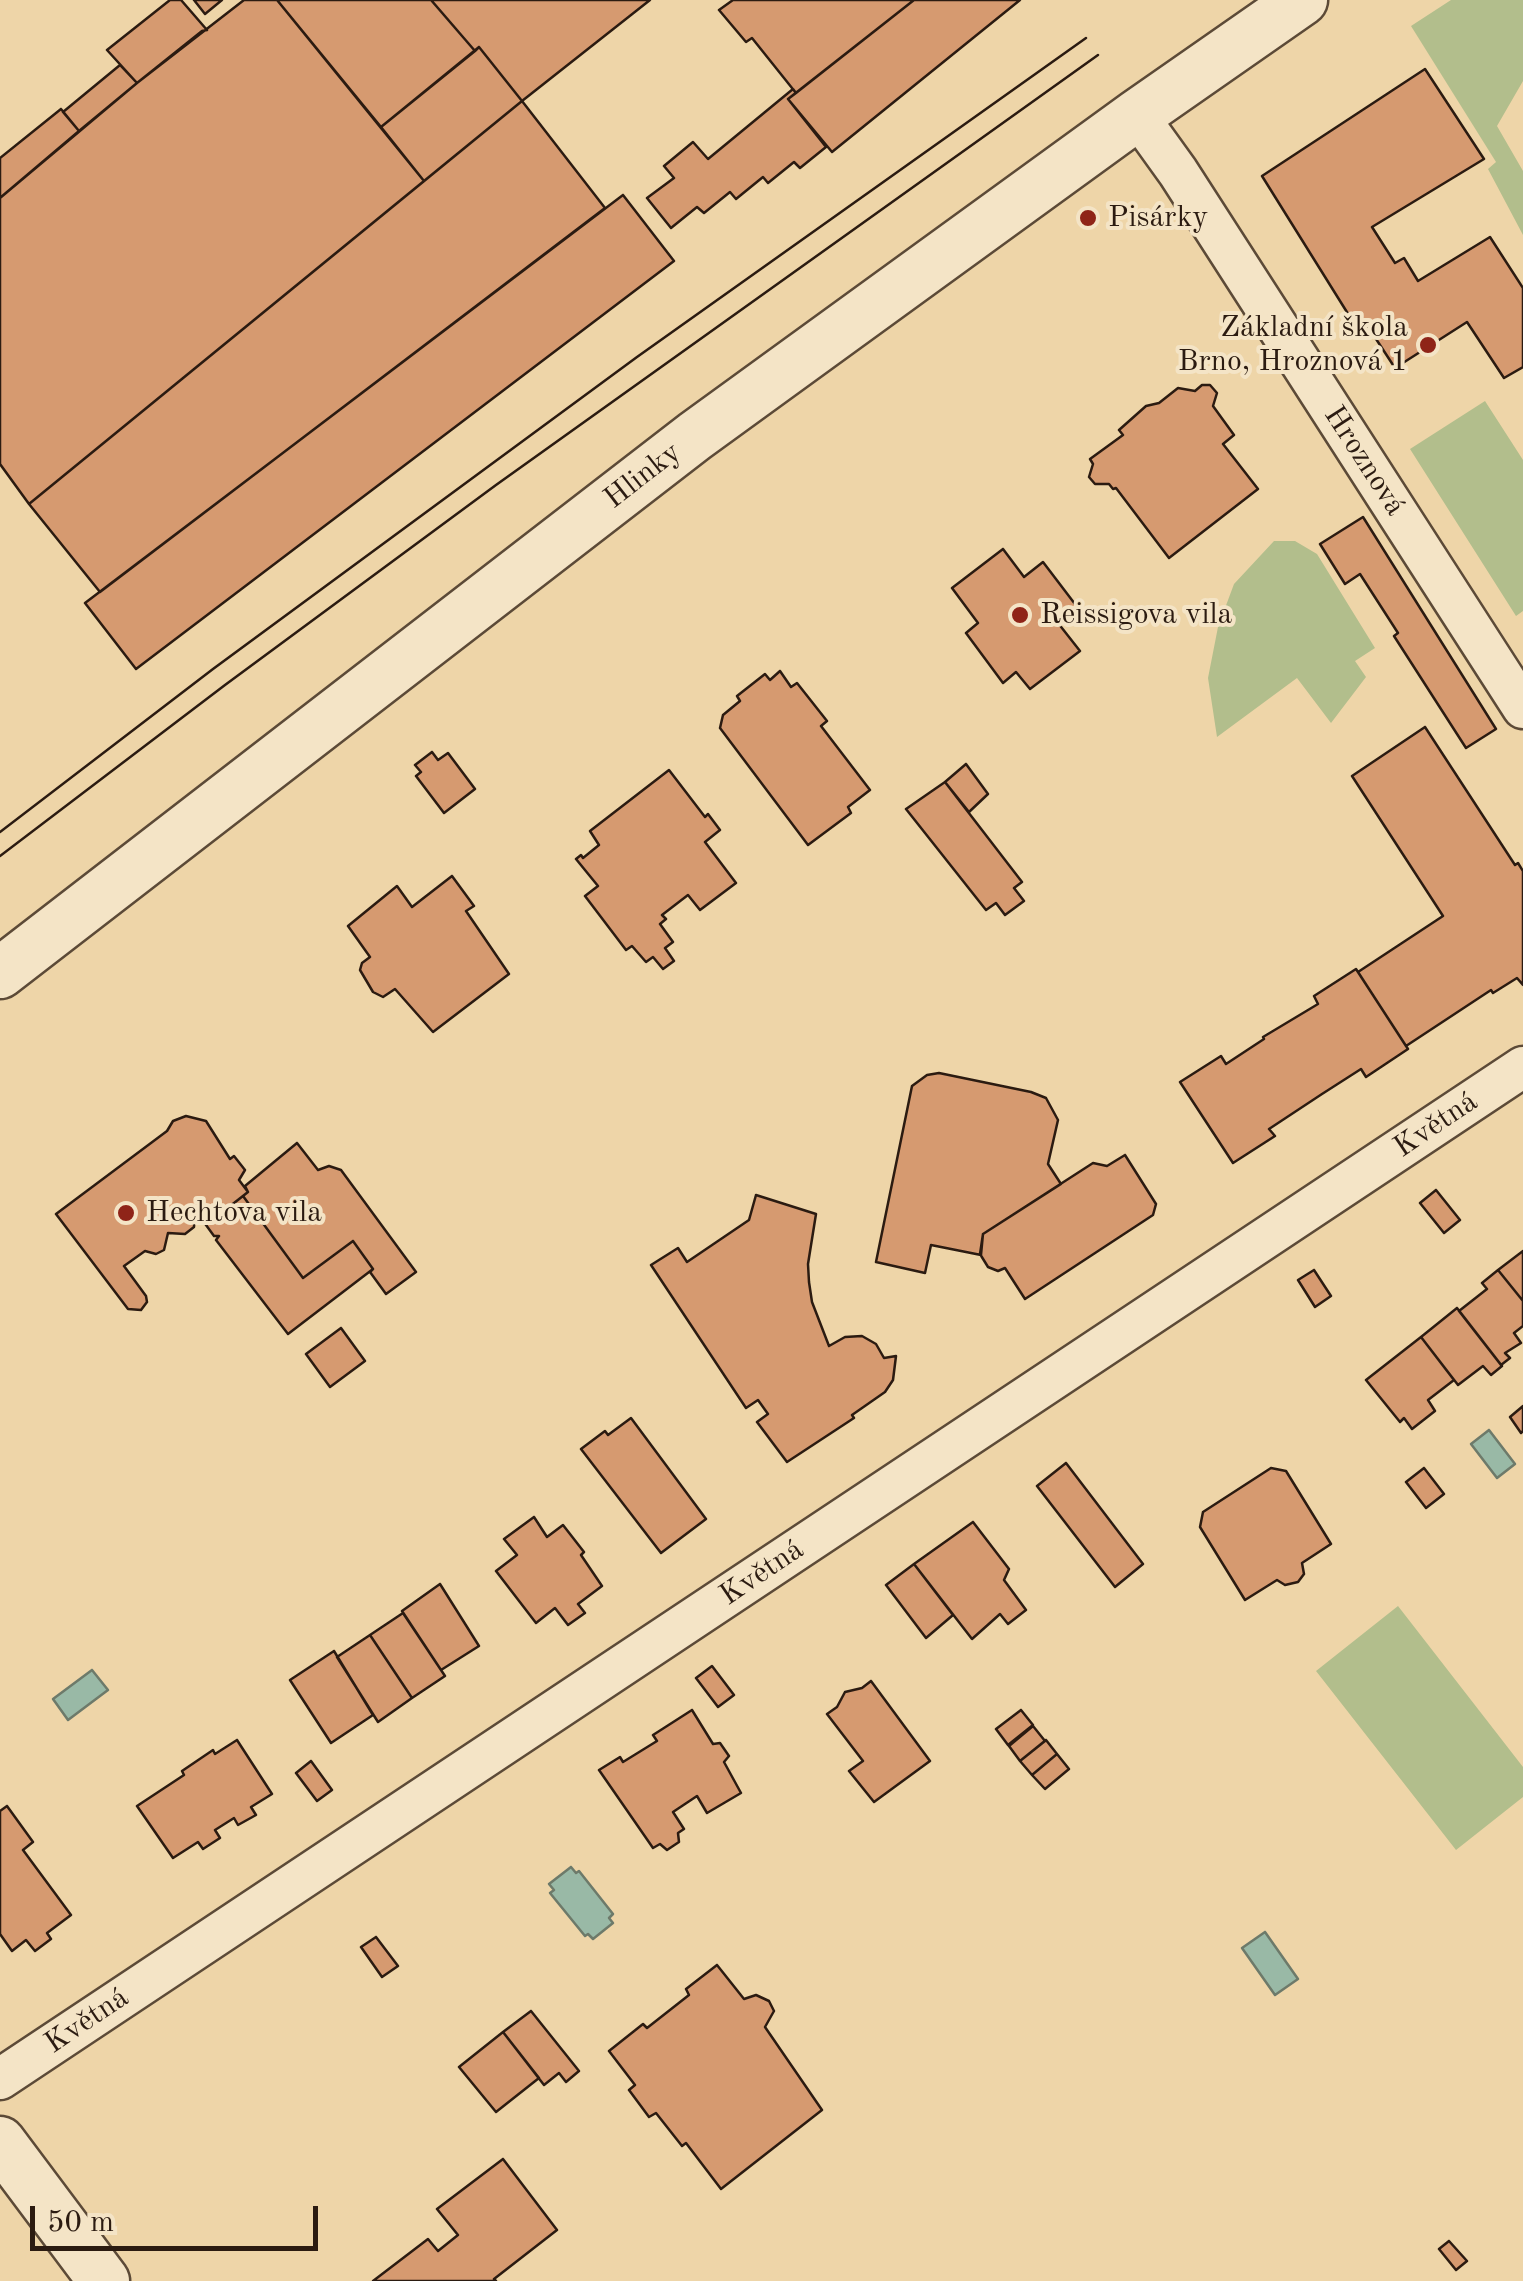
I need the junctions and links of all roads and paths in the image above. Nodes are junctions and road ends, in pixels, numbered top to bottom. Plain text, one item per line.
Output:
1 (1302, 0) edge
2 (1137, 115) junction
3 (1523, 708) edge
4 (0, 973) edge
5 (1523, 1067) edge
6 (0, 2078) edge
7 (0, 2142) edge
8 (104, 2281) edge

1 - 2 street, Hlinky
2 - 3 street, Hroznová
2 - 4 street, Hlinky
5 - 6 street, Květná
7 - 8 street

